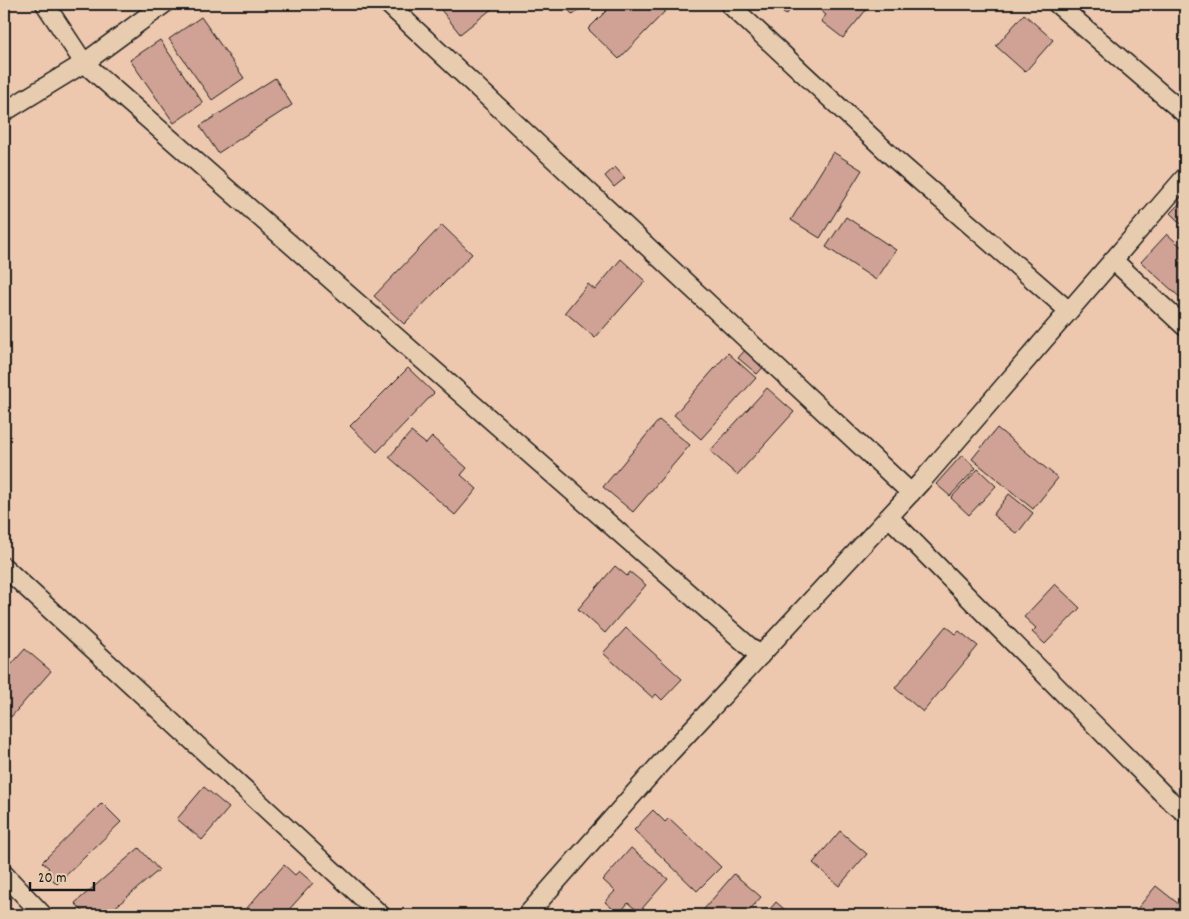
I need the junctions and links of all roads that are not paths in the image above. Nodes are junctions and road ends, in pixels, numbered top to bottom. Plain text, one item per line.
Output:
1 (45, 4) edge
2 (164, 4) edge
3 (388, 4) edge
4 (729, 4) edge
5 (1057, 4) edge
6 (84, 63) junction
7 (4, 112) edge
8 (1185, 114) edge
9 (1185, 176) edge
10 (1114, 260) junction
11 (1069, 311) junction
12 (1185, 326) edge
13 (911, 492) junction
14 (889, 517) junction
15 (4, 568) edge
16 (760, 656) junction
17 (1185, 813) edge
18 (4, 874) edge
19 (43, 915) edge
20 (381, 915) edge
21 (527, 915) edge

1 - 6 street
2 - 6 street
3 - 13 street
4 - 11 street
5 - 8 street
6 - 7 street
6 - 16 street
9 - 10 street
10 - 11 street
10 - 12 street
11 - 13 street
13 - 14 street
14 - 16 street
14 - 17 street
15 - 20 street
16 - 21 street
18 - 19 street

